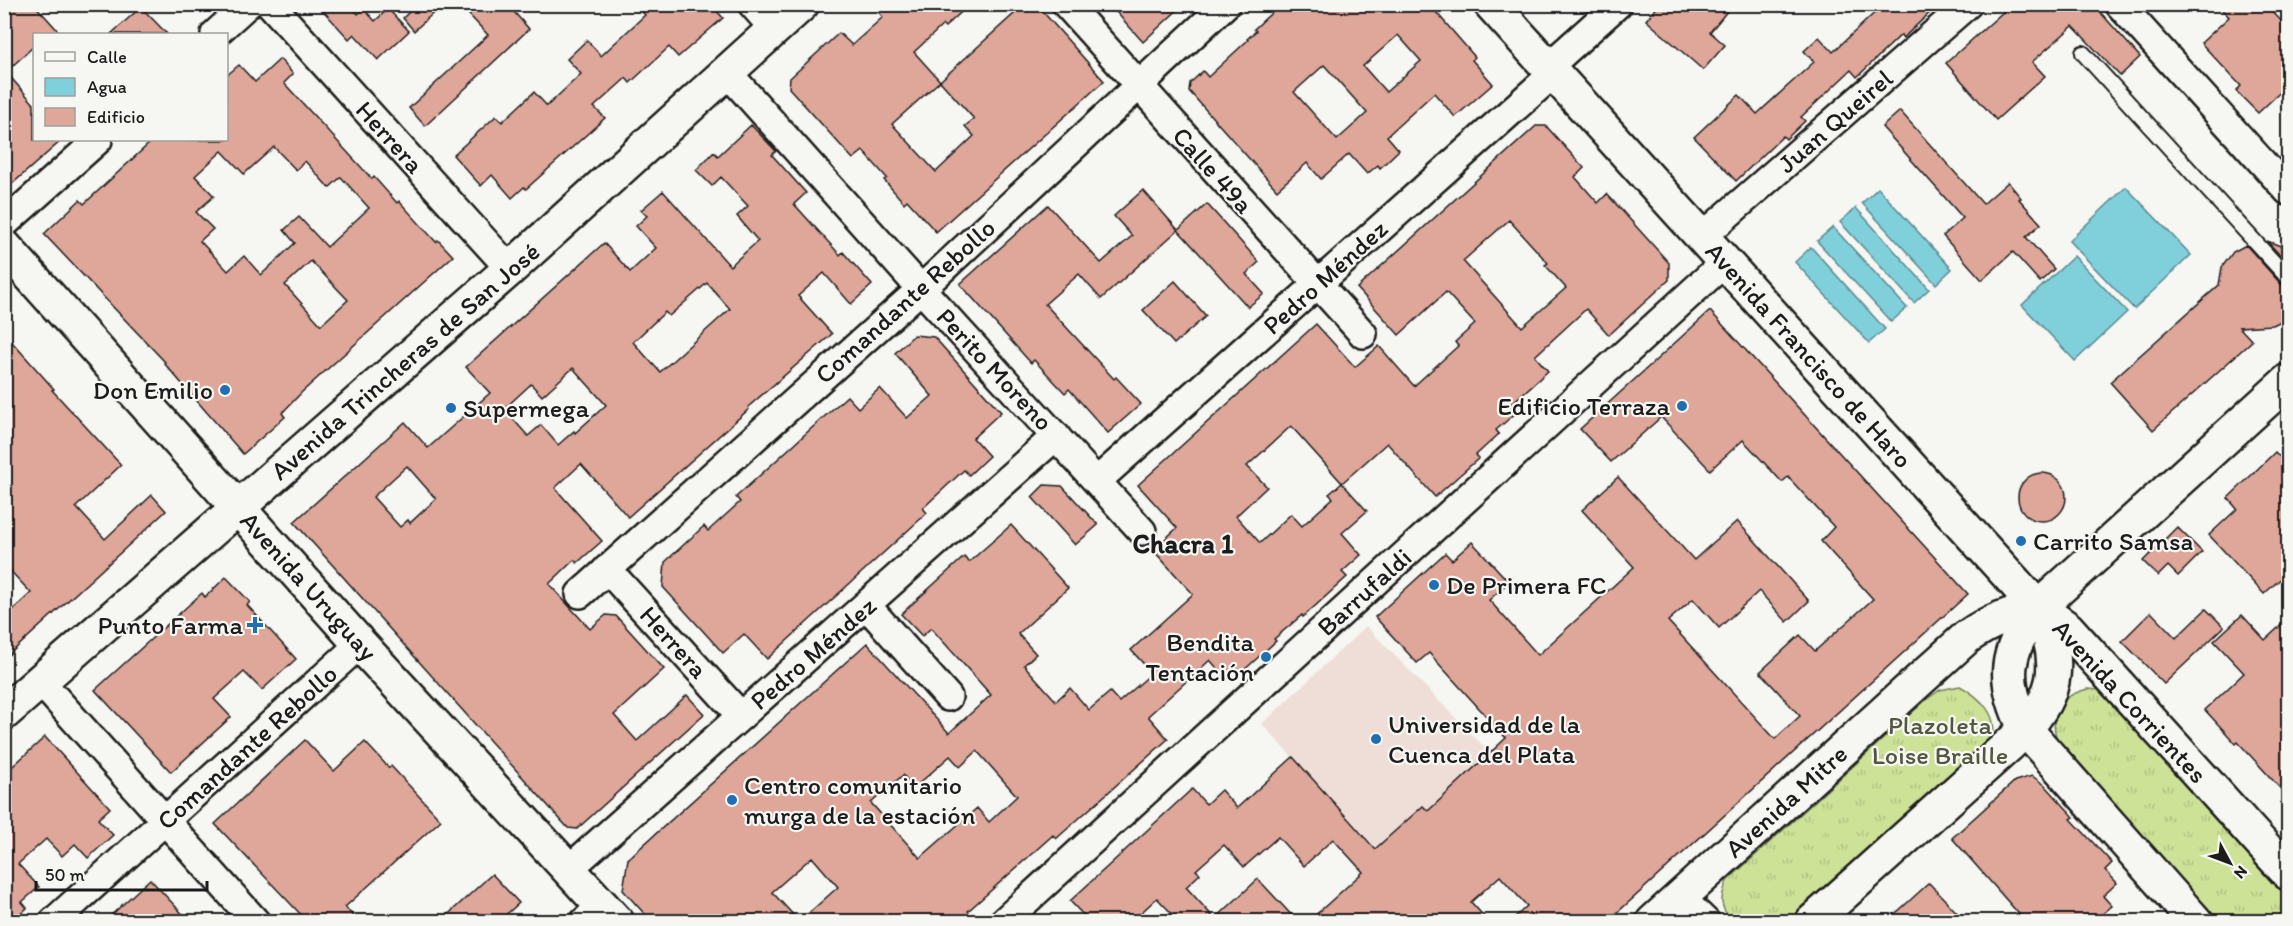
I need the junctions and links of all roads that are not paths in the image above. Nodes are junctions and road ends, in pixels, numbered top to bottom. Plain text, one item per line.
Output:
1 (248, 4) edge
2 (270, 4) edge
3 (752, 4) edge
4 (802, 4) edge
5 (1066, 4) edge
6 (1226, 4) edge
7 (1491, 4) edge
8 (1618, 4) edge
9 (1968, 4) edge
10 (2133, 9) edge
11 (774, 29) junction
12 (216, 33) edge
13 (2083, 53) dead end
14 (1551, 70) junction
15 (728, 72) junction
16 (1137, 85) junction
17 (97, 141) edge
18 (2289, 191) edge
19 (4, 224) edge
20 (1702, 237) junction
21 (4, 246) edge
22 (1725, 261) junction
23 (510, 269) junction
24 (2289, 278) edge
25 (1316, 284) junction
26 (921, 289) junction
27 (1363, 334) dead end
28 (2289, 381) edge
29 (1056, 436) junction
30 (1096, 481) junction
31 (239, 507) junction
32 (1142, 531) dead end
33 (607, 569) junction
34 (580, 594) dead end
35 (867, 606) junction
36 (2038, 608) junction
37 (360, 644) junction
38 (40, 681) junction
39 (948, 697) dead end
40 (4, 713) edge
41 (741, 716) junction
42 (2026, 730) junction
43 (166, 821) junction
44 (570, 868) junction
45 (2289, 873) edge
46 (1680, 897) junction
47 (601, 916) edge
48 (53, 921) edge
49 (256, 921) edge
50 (1003, 921) edge
51 (1653, 921) edge
52 (1706, 921) edge
53 (1812, 921) edge
54 (2196, 921) edge

1 - 12 street
2 - 23 street, Herrera
3 - 11 street
4 - 11 main road, Avenida Trincheras de San José
5 - 16 street, Calle 49a
6 - 16 street, Comandante Rebollo
7 - 14 main road, Avenida Francisco de Haro
8 - 14 street, Pedro Méndez
9 - 20 street, Juan Queirel
10 - 18 street
11 - 15 main road, Avenida Trincheras de San José
13 - 24 lane
14 - 20 main road, Avenida Francisco de Haro
14 - 25 street, Pedro Méndez
15 - 23 main road, Avenida Trincheras de San José
15 - 26 street, Perito Moreno
16 - 25 street, Calle 49a
16 - 26 street, Comandante Rebollo
17 - 19 street
20 - 22 main road, Avenida Francisco de Haro
21 - 31 main road, Avenida Uruguay
22 - 36 main road, Avenida Francisco de Haro
22 - 50 street, Barrufaldi
23 - 31 main road, Avenida Trincheras de San José
25 - 27 street, Calle 49a
25 - 30 street, Pedro Méndez
26 - 29 street, Perito Moreno
26 - 33 street, Comandante Rebollo
28 - 36 main road
29 - 30 street, Perito Moreno
29 - 35 street, Pedro Méndez
30 - 32 street, Perito Moreno
31 - 37 main road, Avenida Uruguay
31 - 38 main road, Avenida Trincheras de San José
33 - 34 street, Comandante Rebollo
33 - 41 street, Herrera
35 - 39 street
35 - 41 street, Pedro Méndez
36 - 42 main road, Avenida Francisco de Haro
36 - 42 main road, Avenida Corrientes
36 - 45 main road, Avenida Corrientes
36 - 46 main road, Avenida Mitre
37 - 43 street, Comandante Rebollo
37 - 44 main road, Avenida Uruguay
38 - 40 main road, Avenida Trincheras de San José
38 - 43 street
41 - 44 street, Pedro Méndez
42 - 53 main road
42 - 54 main road, Avenida Corrientes
43 - 48 street, Comandante Rebollo
43 - 49 street
44 - 47 main road, Avenida Uruguay
46 - 51 main road, Avenida Mitre
46 - 52 street

